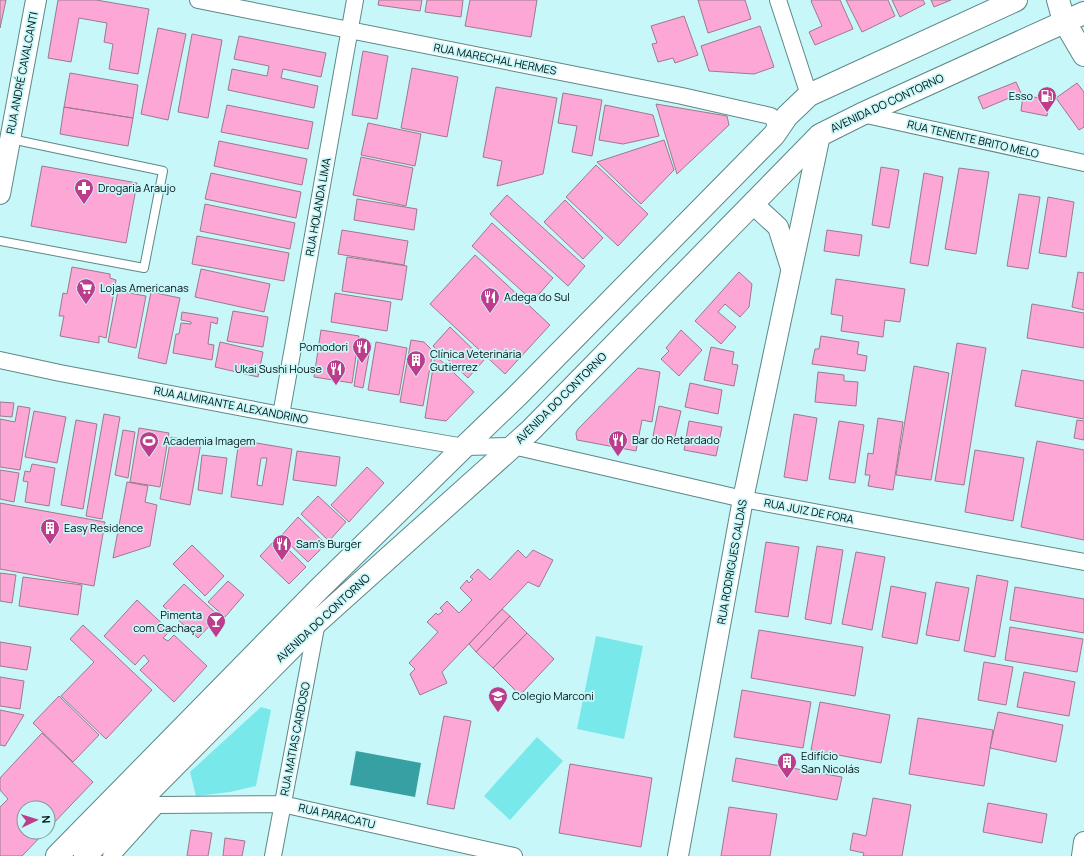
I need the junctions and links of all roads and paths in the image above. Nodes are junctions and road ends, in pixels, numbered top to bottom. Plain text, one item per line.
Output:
1 (36, 0) edge
2 (198, 0) edge
3 (355, 0) edge
4 (778, 0) edge
5 (1058, 0) edge
6 (1005, 3) edge
7 (1074, 17) edge
8 (350, 30) junction
9 (1084, 55) edge
10 (810, 96) junction
11 (862, 114) junction
12 (774, 135) junction
13 (820, 135) junction
14 (10, 139) junction
15 (1084, 163) edge
16 (0, 194) edge
17 (753, 204) junction
18 (0, 241) edge
19 (791, 269) junction
20 (0, 360) edge
21 (281, 415) junction
22 (513, 446) junction
23 (464, 447) junction
24 (743, 498) junction
25 (1084, 562) edge
26 (317, 622) junction
27 (282, 804) junction
28 (1084, 842) edge
29 (57, 856) edge
30 (86, 856) edge
31 (111, 856) edge
32 (273, 856) edge
33 (514, 856) edge
34 (678, 856) edge
35 (1082, 856) edge

1 - 14 street, RUA ANDRÉ CAVALCANTI
2 - 8 street, RUA MARECHAL HERMES
3 - 8 street, RUA HOLANDA LIMA
4 - 10 street
5 - 7 main road
6 - 10 main road, AVENIDA DO CONTORNO
7 - 9 main road
7 - 11 main road, AVENIDA DO CONTORNO
8 - 12 street, RUA MARECHAL HERMES
8 - 21 street, RUA HOLANDA LIMA
10 - 12 main road, AVENIDA DO CONTORNO
11 - 13 main road, AVENIDA DO CONTORNO
11 - 15 street, RUA TENENTE BRITO MELO
12 - 23 main road, AVENIDA DO CONTORNO
13 - 17 main road, AVENIDA DO CONTORNO
13 - 19 street, RUA RODRIGUES CALDAS
14 - 16 street, RUA ANDRÉ CAVALCANTI
14 - 18 lane
17 - 19 street, RUA RODRIGUES CALDAS
17 - 22 main road, AVENIDA DO CONTORNO
19 - 24 street, RUA RODRIGUES CALDAS
20 - 21 street, RUA ALMIRANTE ALEXANDRINO
21 - 23 street, RUA ALMIRANTE ALEXANDRINO
22 - 23 street, RUA JUIZ DE FORA
22 - 24 street, RUA JUIZ DE FORA
22 - 26 main road, AVENIDA DO CONTORNO
23 - 29 main road, AVENIDA DO CONTORNO
24 - 25 street, RUA JUIZ DE FORA
24 - 34 street, RUA RODRIGUES CALDAS
26 - 27 street, RUA MATIAS CARDOSO
26 - 30 main road, AVENIDA DO CONTORNO
27 - 31 street, RUA PARACATU
27 - 32 street, RUA MATIAS CARDOSO
27 - 33 street, RUA PARACATU
28 - 35 street

